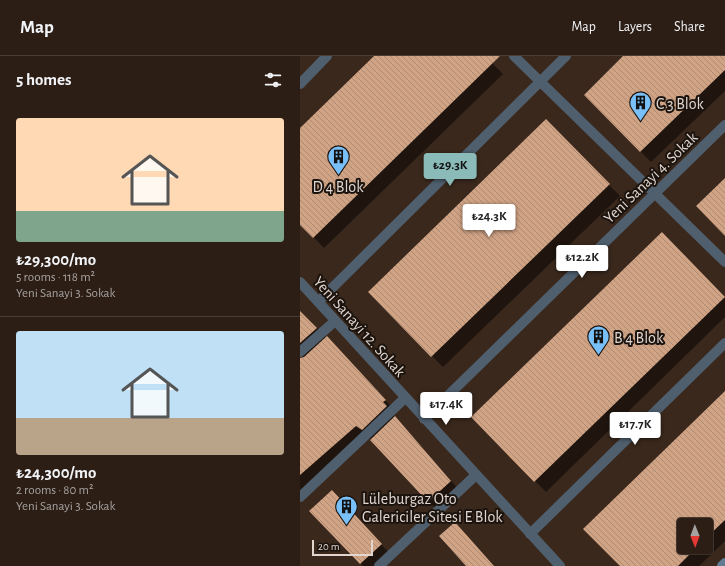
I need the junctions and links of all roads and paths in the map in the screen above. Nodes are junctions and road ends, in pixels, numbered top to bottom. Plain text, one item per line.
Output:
1 (327, 56) edge
2 (514, 56) edge
3 (566, 56) edge
4 (540, 82) junction
5 (300, 84) edge
6 (725, 125) edge
7 (654, 193) junction
8 (725, 262) edge
9 (300, 282) edge
10 (318, 302) junction
11 (335, 320) junction
12 (725, 343) edge
13 (300, 352) edge
14 (405, 398) junction
15 (424, 419) junction
16 (476, 475) junction
17 (300, 497) edge
18 (530, 534) junction
19 (725, 563) edge
20 (556, 565) edge
21 (379, 566) edge
22 (722, 566) edge

1 - 5 street
2 - 4 street
3 - 4 street
4 - 7 street
4 - 10 street
6 - 7 street, Yeni Sanayi 4. Sokak
7 - 8 street
7 - 15 street, Yeni Sanayi 4. Sokak
9 - 10 street, Yeni Sanayi 12. Sokak
10 - 11 street, Yeni Sanayi 12. Sokak
11 - 13 street
11 - 14 street, Yeni Sanayi 12. Sokak
12 - 18 street
14 - 15 street, Yeni Sanayi 12. Sokak
14 - 17 street
15 - 16 street, Yeni Sanayi 12. Sokak
16 - 18 street, Yeni Sanayi 12. Sokak
16 - 21 street
18 - 20 street, Yeni Sanayi 12. Sokak
19 - 22 street

